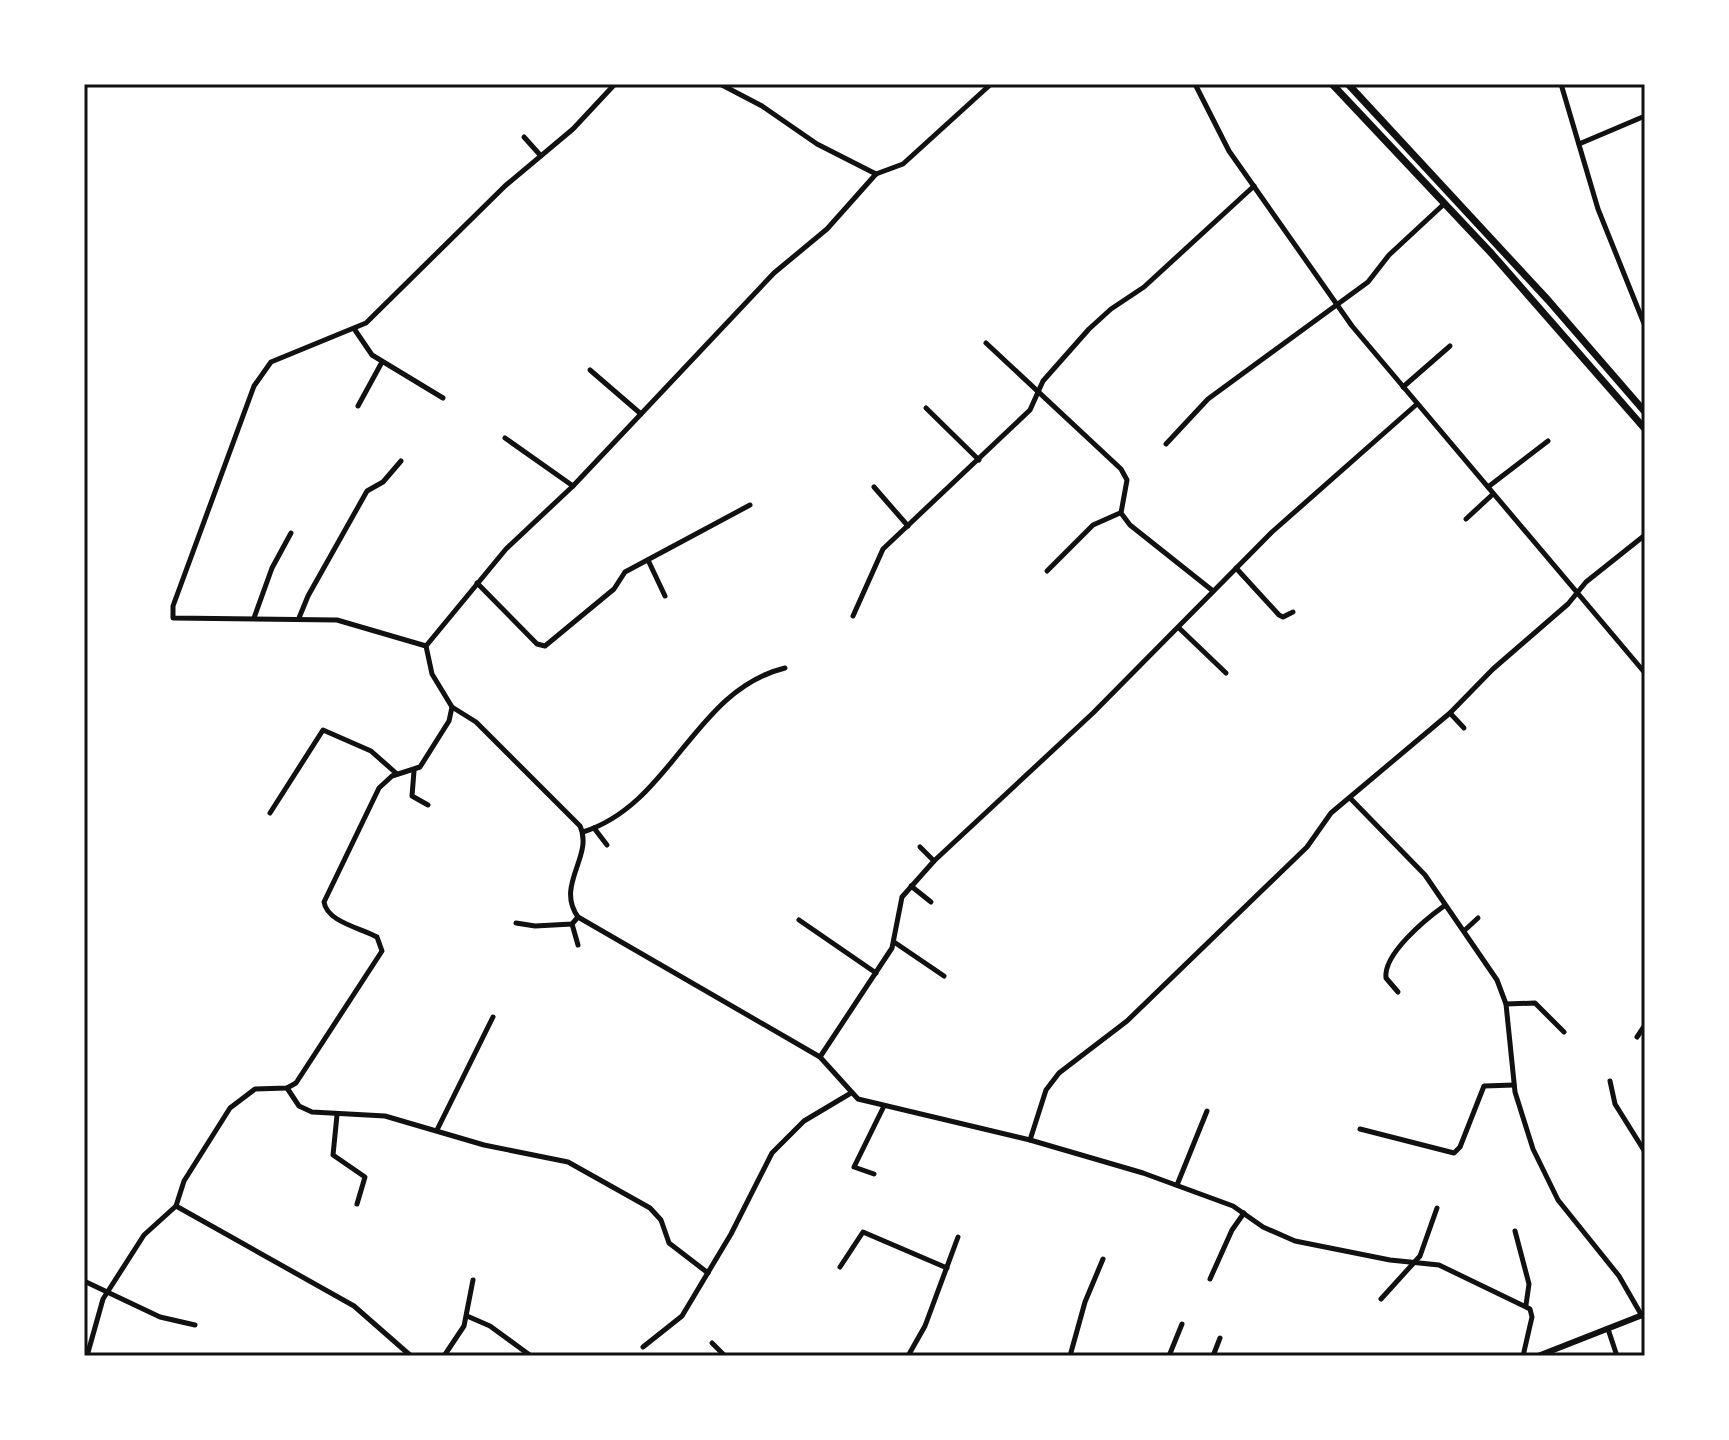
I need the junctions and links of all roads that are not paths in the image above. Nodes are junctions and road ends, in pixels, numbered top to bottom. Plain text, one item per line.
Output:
1 (615, 84) edge
2 (720, 84) edge
3 (991, 84) edge
4 (1195, 84) edge
5 (1332, 84) edge
6 (1348, 84) edge
7 (1561, 84) edge
8 (1645, 116) edge
9 (524, 137) dead end
10 (1579, 144) junction
11 (541, 156) junction
12 (876, 174) junction
13 (1254, 186) junction
14 (1444, 204) junction
15 (1336, 304) junction
16 (1645, 326) edge
17 (355, 330) junction
18 (986, 343) dead end
19 (1450, 346) dead end
20 (382, 362) junction
21 (590, 370) dead end
22 (1403, 387) junction
23 (1039, 395) junction
24 (443, 398) dead end
25 (1417, 404) junction
26 (358, 406) dead end
27 (926, 408) dead end
28 (1645, 412) edge
29 (641, 414) junction
30 (1645, 429) edge
31 (505, 438) dead end
32 (1548, 441) dead end
33 (1166, 444) dead end
34 (979, 460) junction
35 (401, 461) dead end
36 (573, 486) junction
37 (874, 487) dead end
38 (1488, 487) junction
39 (1493, 494) junction
40 (750, 505) dead end
41 (1121, 513) junction
42 (1466, 519) dead end
43 (908, 526) junction
44 (291, 533) dead end
45 (1645, 535) edge
46 (648, 560) junction
47 (1236, 568) junction
48 (1047, 571) dead end
49 (477, 583) junction
50 (1213, 591) junction
51 (1577, 593) junction
52 (665, 596) dead end
53 (1293, 612) dead end
54 (853, 616) dead end
55 (254, 618) junction
56 (299, 618) junction
57 (1179, 628) junction
58 (426, 646) junction
59 (785, 668) dead end
60 (1226, 673) dead end
61 (1645, 673) edge
62 (452, 707) junction
63 (1450, 713) junction
64 (1464, 728) dead end
65 (414, 771) junction
66 (398, 774) junction
67 (1350, 798) junction
68 (428, 805) dead end
69 (270, 813) dead end
70 (594, 828) junction
71 (583, 832) junction
72 (607, 845) dead end
73 (920, 847) dead end
74 (934, 861) junction
75 (911, 886) junction
76 (931, 902) dead end
77 (1444, 906) junction
78 (578, 917) junction
79 (1478, 918) dead end
80 (799, 920) dead end
81 (516, 923) dead end
82 (572, 924) junction
83 (1465, 930) junction
84 (894, 942) junction
85 (578, 945) dead end
86 (876, 973) junction
87 (944, 976) dead end
88 (1398, 992) dead end
89 (1506, 1004) junction
90 (493, 1017) dead end
91 (1645, 1025) edge
92 (1564, 1032) dead end
93 (1637, 1037) dead end
94 (820, 1057) junction
95 (1610, 1081) dead end
96 (1514, 1085) junction
97 (287, 1088) junction
98 (851, 1093) junction
99 (884, 1106) junction
100 (1207, 1111) dead end
101 (337, 1115) junction
102 (1360, 1129) dead end
103 (437, 1130) junction
104 (1030, 1140) junction
105 (1645, 1152) edge
106 (874, 1174) dead end
107 (1177, 1185) junction
108 (357, 1204) dead end
109 (176, 1206) junction
110 (1437, 1208) dead end
111 (1244, 1213) junction
112 (1515, 1231) dead end
113 (958, 1237) dead end
114 (1103, 1259) dead end
115 (1417, 1262) junction
116 (840, 1267) dead end
117 (947, 1268) junction
118 (708, 1273) junction
119 (1210, 1279) dead end
120 (473, 1280) dead end
121 (84, 1281) edge
122 (107, 1293) junction
123 (1381, 1299) dead end
124 (1526, 1305) junction
125 (1643, 1315) edge
126 (467, 1316) junction
127 (1182, 1324) dead end
128 (195, 1325) dead end
129 (1608, 1329) junction
130 (1220, 1338) dead end
131 (712, 1343) dead end
132 (643, 1347) dead end
133 (87, 1356) edge
134 (411, 1356) edge
135 (444, 1356) edge
136 (531, 1356) edge
137 (725, 1356) edge
138 (908, 1356) edge
139 (1070, 1356) edge
140 (1169, 1356) edge
141 (1213, 1356) edge
142 (1523, 1356) edge
143 (1538, 1356) edge
144 (1617, 1356) edge

1 - 11 street
2 - 12 street
3 - 12 street
4 - 13 street
5 - 14 main road
6 - 28 main road
7 - 10 street
8 - 10 street
9 - 11 street
10 - 16 street
11 - 17 street
12 - 29 street
13 - 15 street
13 - 23 street
14 - 15 street
14 - 30 main road
15 - 22 street
15 - 33 street
17 - 20 street
17 - 55 street
18 - 23 street
19 - 22 street
20 - 24 street
20 - 26 street
21 - 29 street
22 - 25 street
23 - 34 street
23 - 41 street
25 - 38 street
25 - 47 street
27 - 34 street
29 - 36 street
31 - 36 street
32 - 38 street
34 - 43 street
35 - 56 street
36 - 49 street
37 - 43 street
38 - 39 street
39 - 42 street
39 - 51 street
40 - 46 street
41 - 48 street
41 - 50 street
43 - 54 street
44 - 55 street
45 - 51 street
46 - 49 street
46 - 52 street
47 - 50 street
47 - 53 street
49 - 58 street
50 - 57 street
51 - 61 street
51 - 63 street
55 - 56 street
56 - 58 street
57 - 60 street
57 - 74 street
58 - 62 street
59 - 70 street
62 - 65 street
62 - 71 street
63 - 64 street
63 - 67 street
65 - 66 street
65 - 68 street
66 - 69 street
66 - 97 street
67 - 77 street
67 - 104 street
70 - 71 street
70 - 72 street
71 - 78 street
73 - 74 street
74 - 75 street
75 - 76 street
75 - 84 street
77 - 83 street
77 - 88 street
78 - 82 street
78 - 94 street
79 - 83 street
80 - 86 street
81 - 82 street
82 - 85 street
83 - 89 street
84 - 86 street
84 - 87 street
86 - 94 street
89 - 92 street
89 - 96 street
90 - 103 street
91 - 93 street
94 - 98 street
95 - 105 street
96 - 102 street
96 - 125 street
97 - 101 street
97 - 109 street
98 - 99 street
98 - 118 street
99 - 104 street
99 - 106 street
100 - 107 street
101 - 103 street
101 - 108 street
103 - 118 street
104 - 107 street
107 - 111 street
109 - 122 street
109 - 134 street
110 - 115 street
111 - 115 street
111 - 119 street
112 - 124 street
113 - 117 street
114 - 139 street
115 - 123 street
115 - 124 street
116 - 117 street
117 - 138 street
118 - 132 street
120 - 126 street
121 - 122 street
122 - 128 street
122 - 133 street
124 - 142 street
125 - 129 street
126 - 135 street
126 - 136 street
127 - 140 street
129 - 143 street
129 - 144 street
130 - 141 street
131 - 137 street

